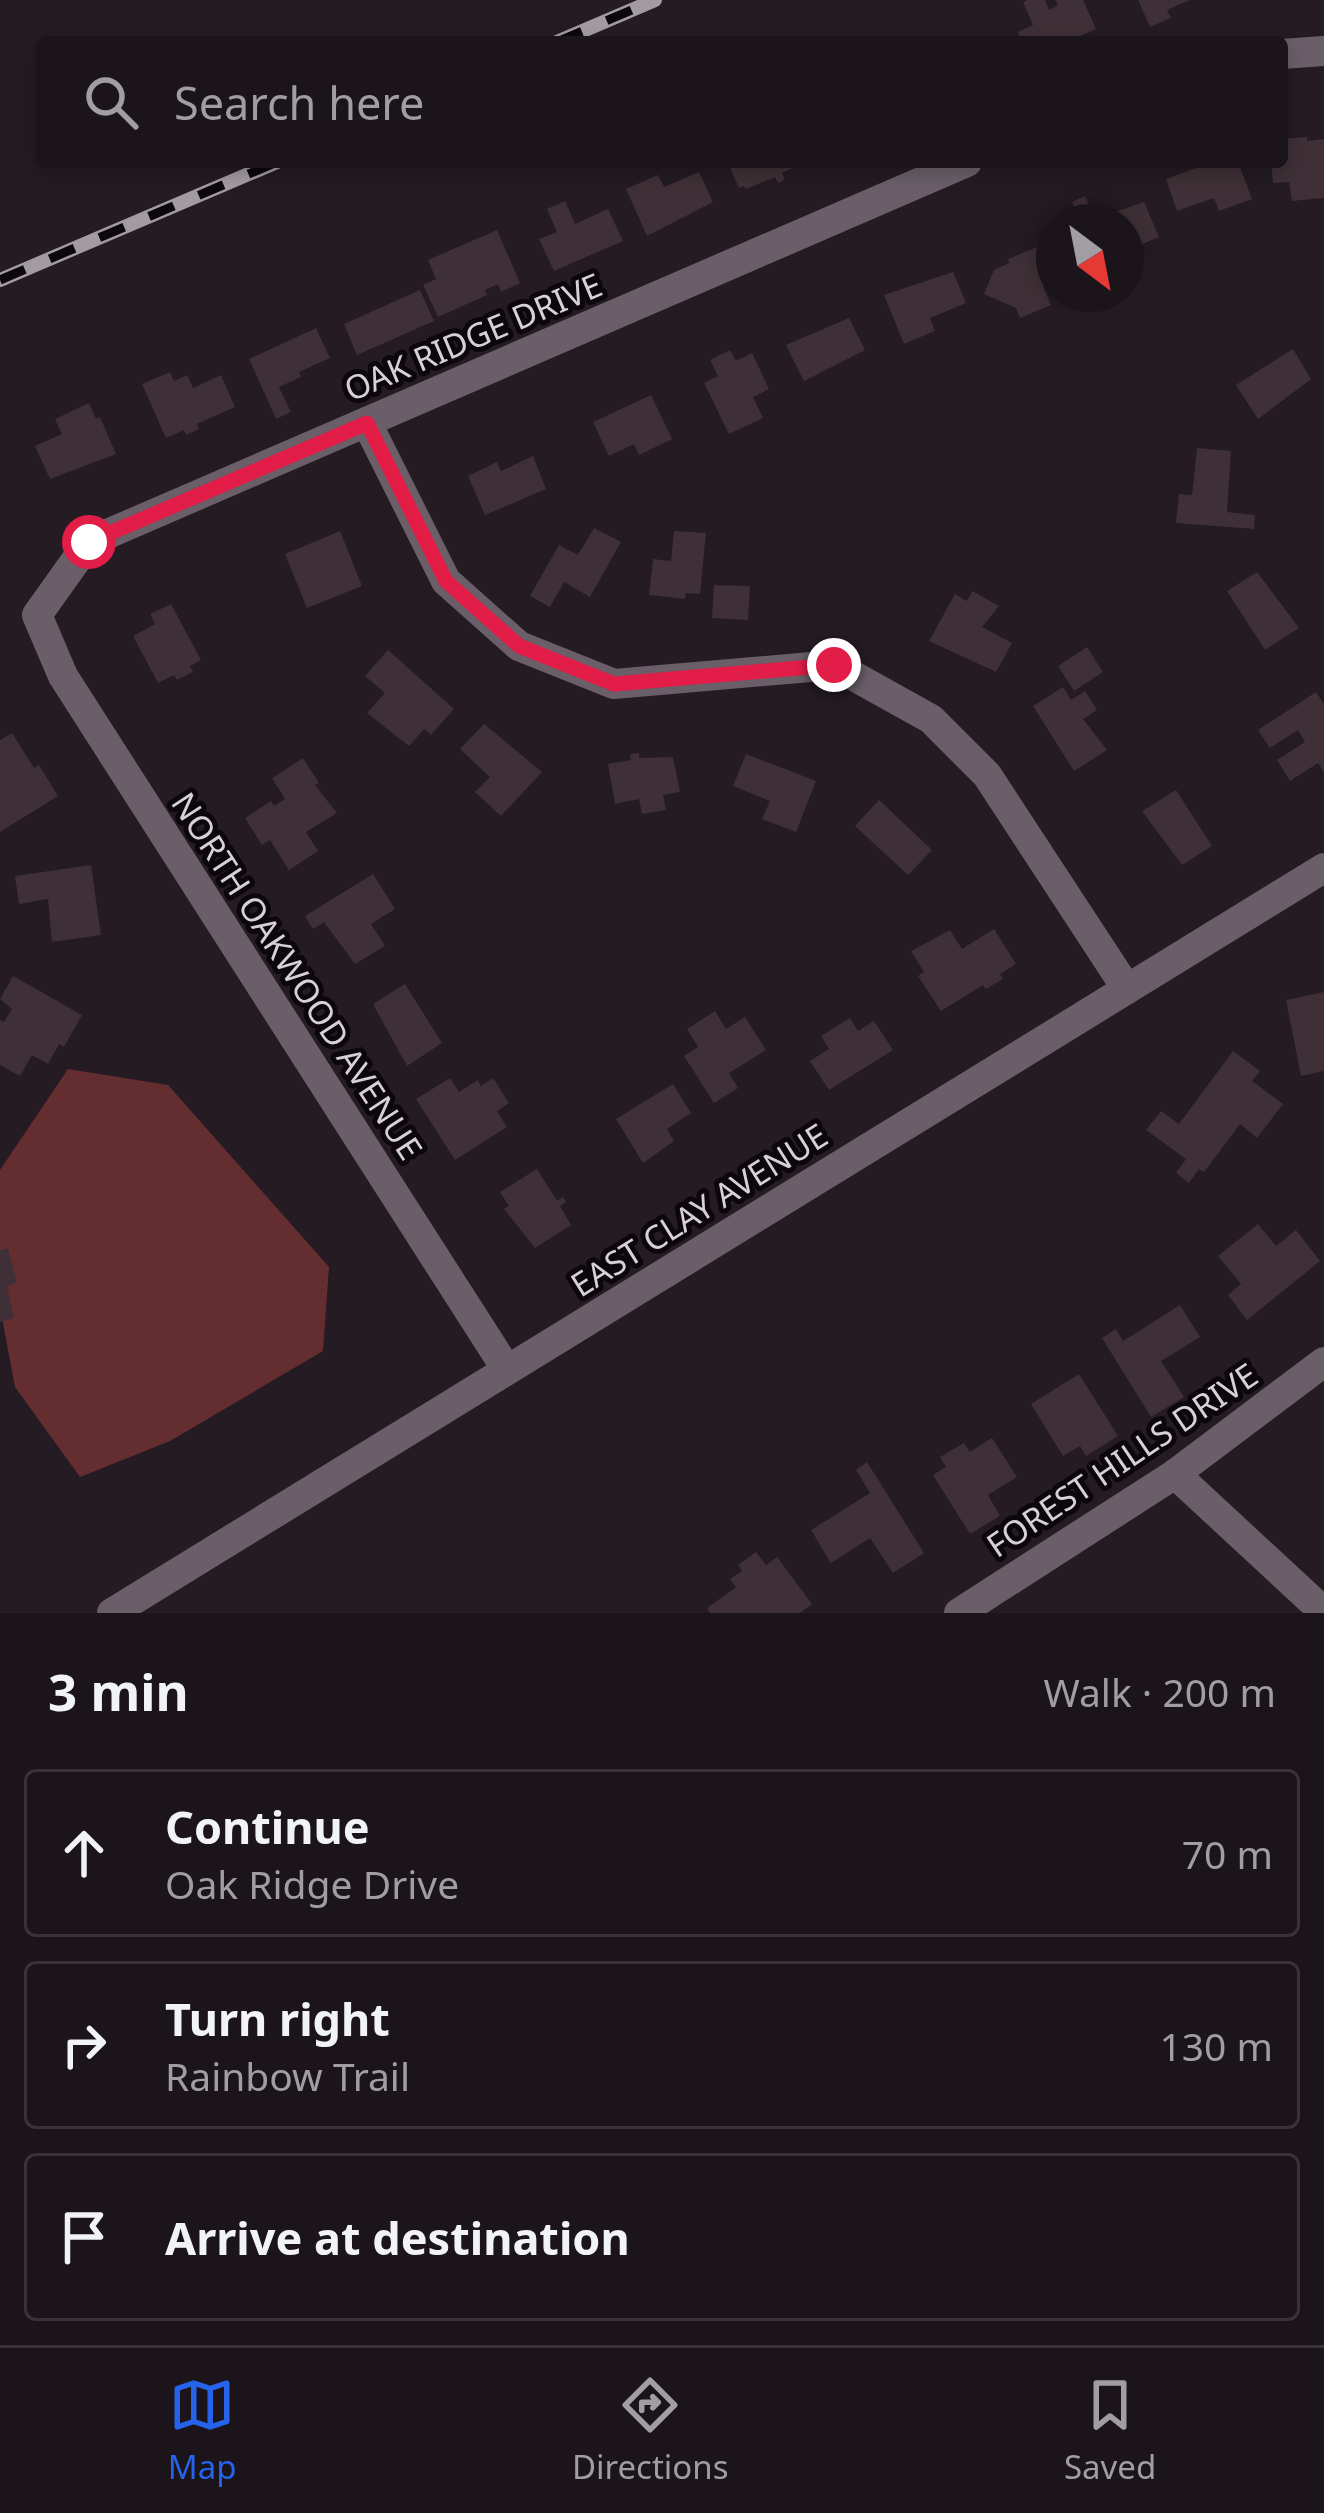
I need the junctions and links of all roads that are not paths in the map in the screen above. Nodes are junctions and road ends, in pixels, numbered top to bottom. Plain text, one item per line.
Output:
1 (1324, 51) edge
2 (1288, 54) edge
3 (953, 168) edge
4 (367, 423) junction
5 (37, 615) joint
6 (1324, 868) edge
7 (1127, 989) junction
8 (1324, 1362) edge
9 (506, 1370) junction
10 (1175, 1474) junction
11 (1324, 1612) edge
12 (112, 1613) edge
13 (959, 1613) edge

1 - 2 street
3 - 4 street, OAK RIDGE DRIVE
4 - 5 street, OAK RIDGE DRIVE
4 - 7 street
5 - 9 street, NORTH OAKWOOD AVENUE
6 - 7 street, EAST CLAY AVENUE
7 - 9 street, EAST CLAY AVENUE
8 - 10 street, FOREST HILLS DRIVE
9 - 12 street, EAST CLAY AVENUE
10 - 11 street
10 - 13 street, FOREST HILLS DRIVE

